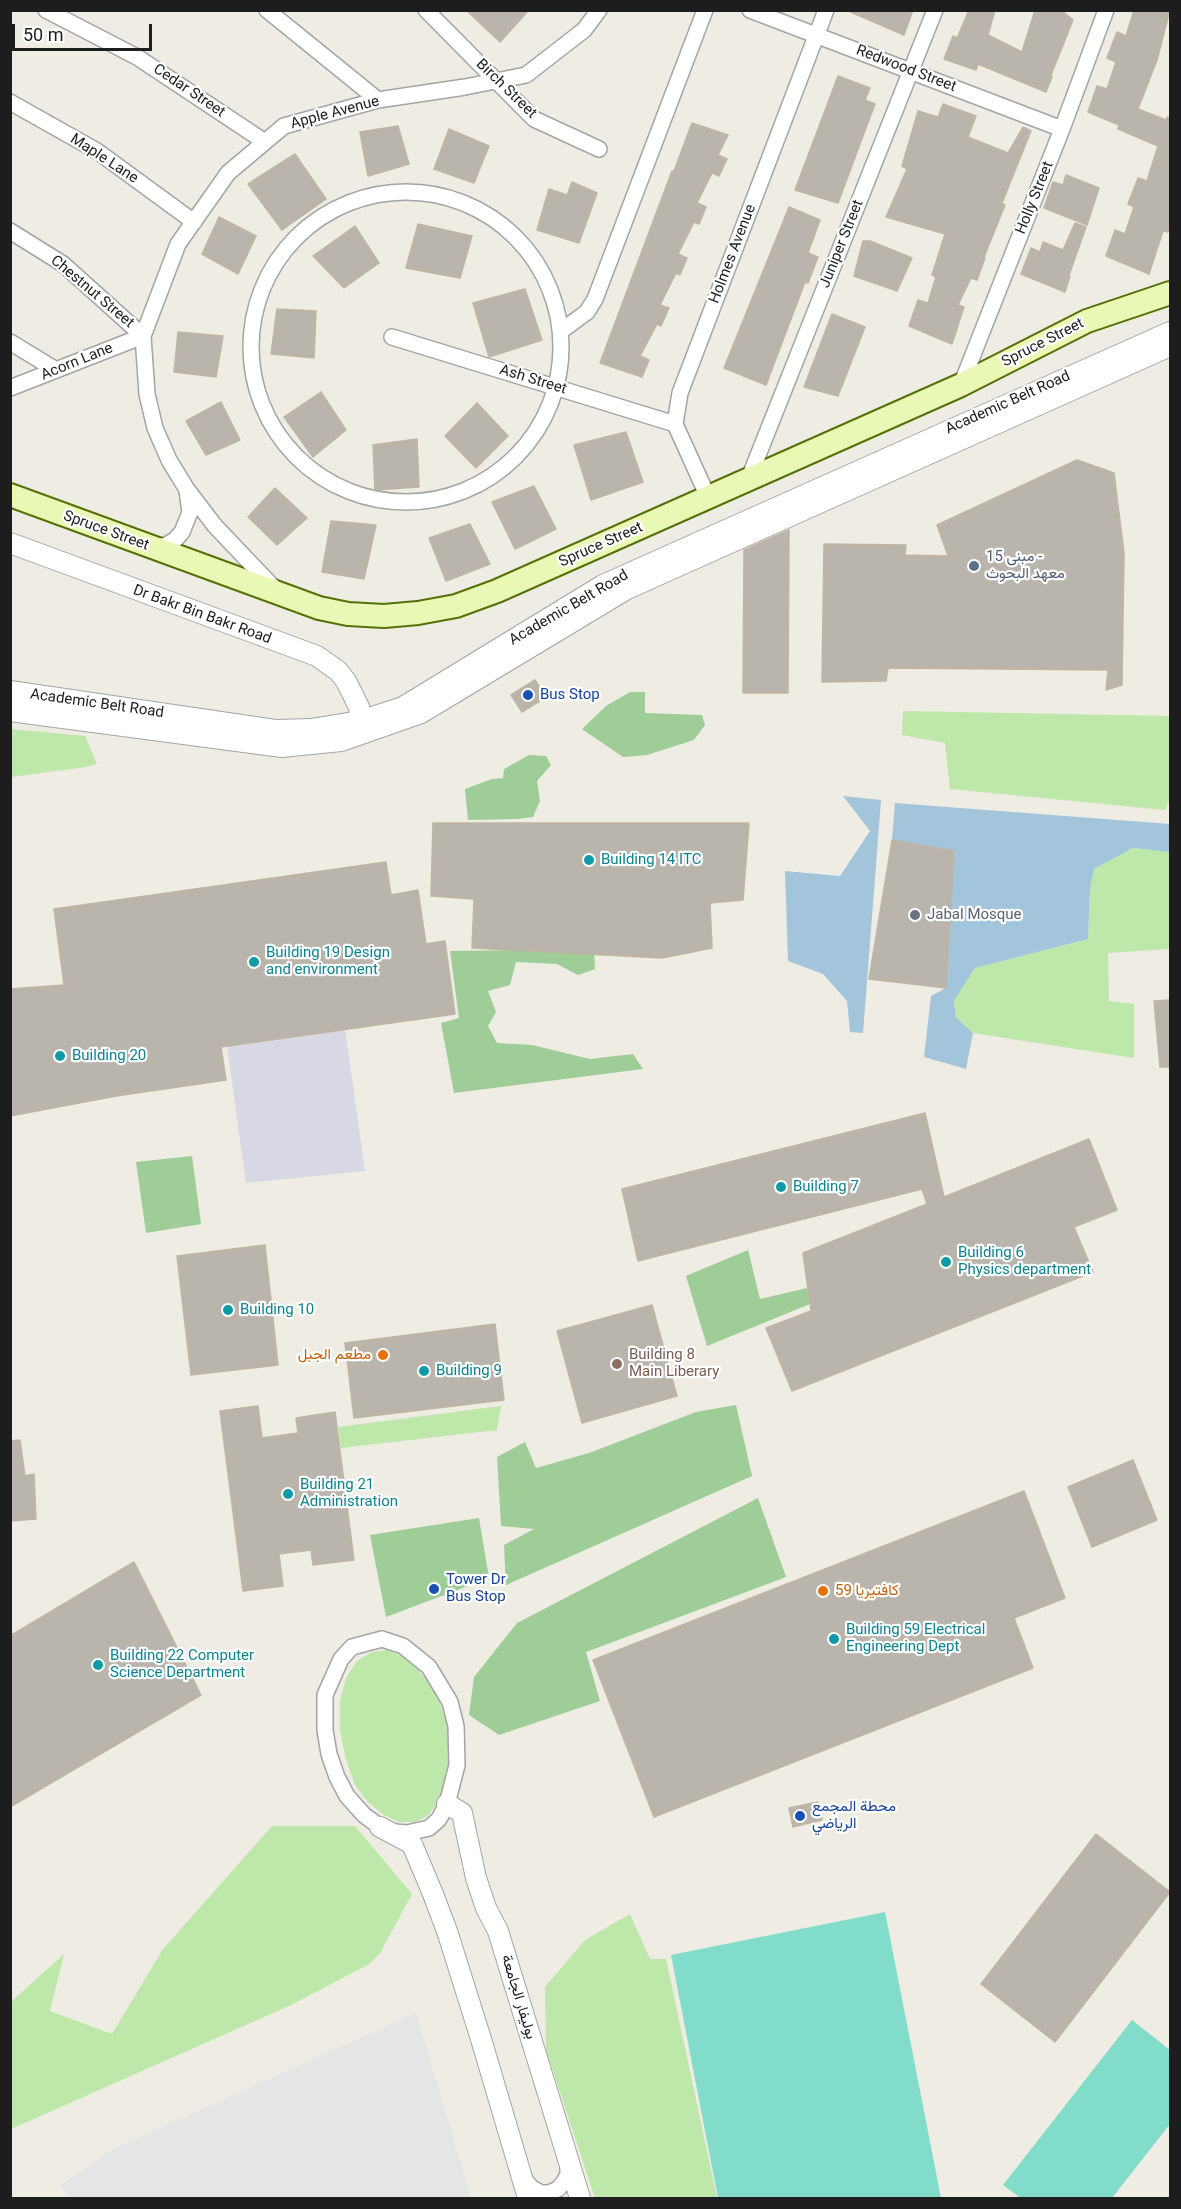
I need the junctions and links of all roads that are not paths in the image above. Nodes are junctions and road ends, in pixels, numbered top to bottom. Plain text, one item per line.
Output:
1 (46, 10) edge
2 (267, 10) edge
3 (426, 10) edge
4 (599, 10) edge
5 (705, 10) edge
6 (750, 10) edge
7 (826, 10) edge
8 (935, 10) edge
9 (1106, 10) edge
10 (817, 35) junction
11 (911, 71) junction
12 (496, 81) junction
13 (378, 100) junction
14 (10, 102) edge
15 (1062, 129) junction
16 (265, 142) junction
17 (599, 149) dead end
18 (194, 222) junction
19 (10, 231) edge
20 (1170, 293) edge
21 (561, 331) junction
22 (1170, 332) edge
23 (142, 336) junction
24 (392, 337) dead end
25 (10, 342) edge
26 (1170, 346) edge
27 (56, 370) junction
28 (961, 385) junction
29 (556, 387) junction
30 (10, 388) edge
31 (675, 424) junction
32 (749, 478) junction
33 (186, 488) junction
34 (10, 495) edge
35 (708, 497) junction
36 (10, 543) edge
37 (148, 546) junction
38 (282, 596) junction
39 (10, 692) edge
40 (10, 711) edge
41 (360, 721) junction
42 (447, 1804) junction
43 (380, 1827) junction
44 (568, 2160) junction
45 (521, 2176) junction
46 (528, 2199) edge
47 (580, 2199) edge

1 - 16 street, Cedar Street
2 - 13 street
3 - 12 street, Birch Street
4 - 12 street, Apple Avenue
5 - 21 street
6 - 10 street, Redwood Street
7 - 10 street, Holmes Avenue
8 - 11 street, Juniper Street
9 - 15 street, Holly Street
10 - 11 street, Redwood Street
10 - 31 street, Holmes Avenue
11 - 15 street, Redwood Street
11 - 32 street, Juniper Street
12 - 13 street, Apple Avenue
12 - 17 street, Birch Street
13 - 16 street, Apple Avenue
14 - 18 street, Maple Lane
15 - 28 street, Holly Street
16 - 18 street, Apple Avenue
18 - 23 street, Apple Avenue
19 - 23 street, Chestnut Street
20 - 28 main road, Spruce Street
21 - 29 street
21 - 29 street
22 - 41 street, Academic Belt Road
23 - 27 street, Acorn Lane
23 - 33 street, Apple Avenue
24 - 29 street, Ash Street
25 - 27 street
26 - 40 street, Academic Belt Road
27 - 30 street, Acorn Lane
28 - 32 main road, Spruce Street
29 - 31 street, Ash Street
31 - 35 street
32 - 35 main road, Spruce Street
33 - 37 street, Apple Avenue
33 - 38 street, Apple Avenue
34 - 37 main road, Spruce Street
35 - 38 main road, Spruce Street
36 - 41 street, Dr Bakr Bin Bakr Road
37 - 38 main road, Spruce Street
39 - 41 street, Academic Belt Road
42 - 43 street
42 - 43 street
42 - 44 street, بوليفار الجامعة
43 - 45 street
44 - 45 street
44 - 47 street, بوليفار الجامعة
45 - 46 street

